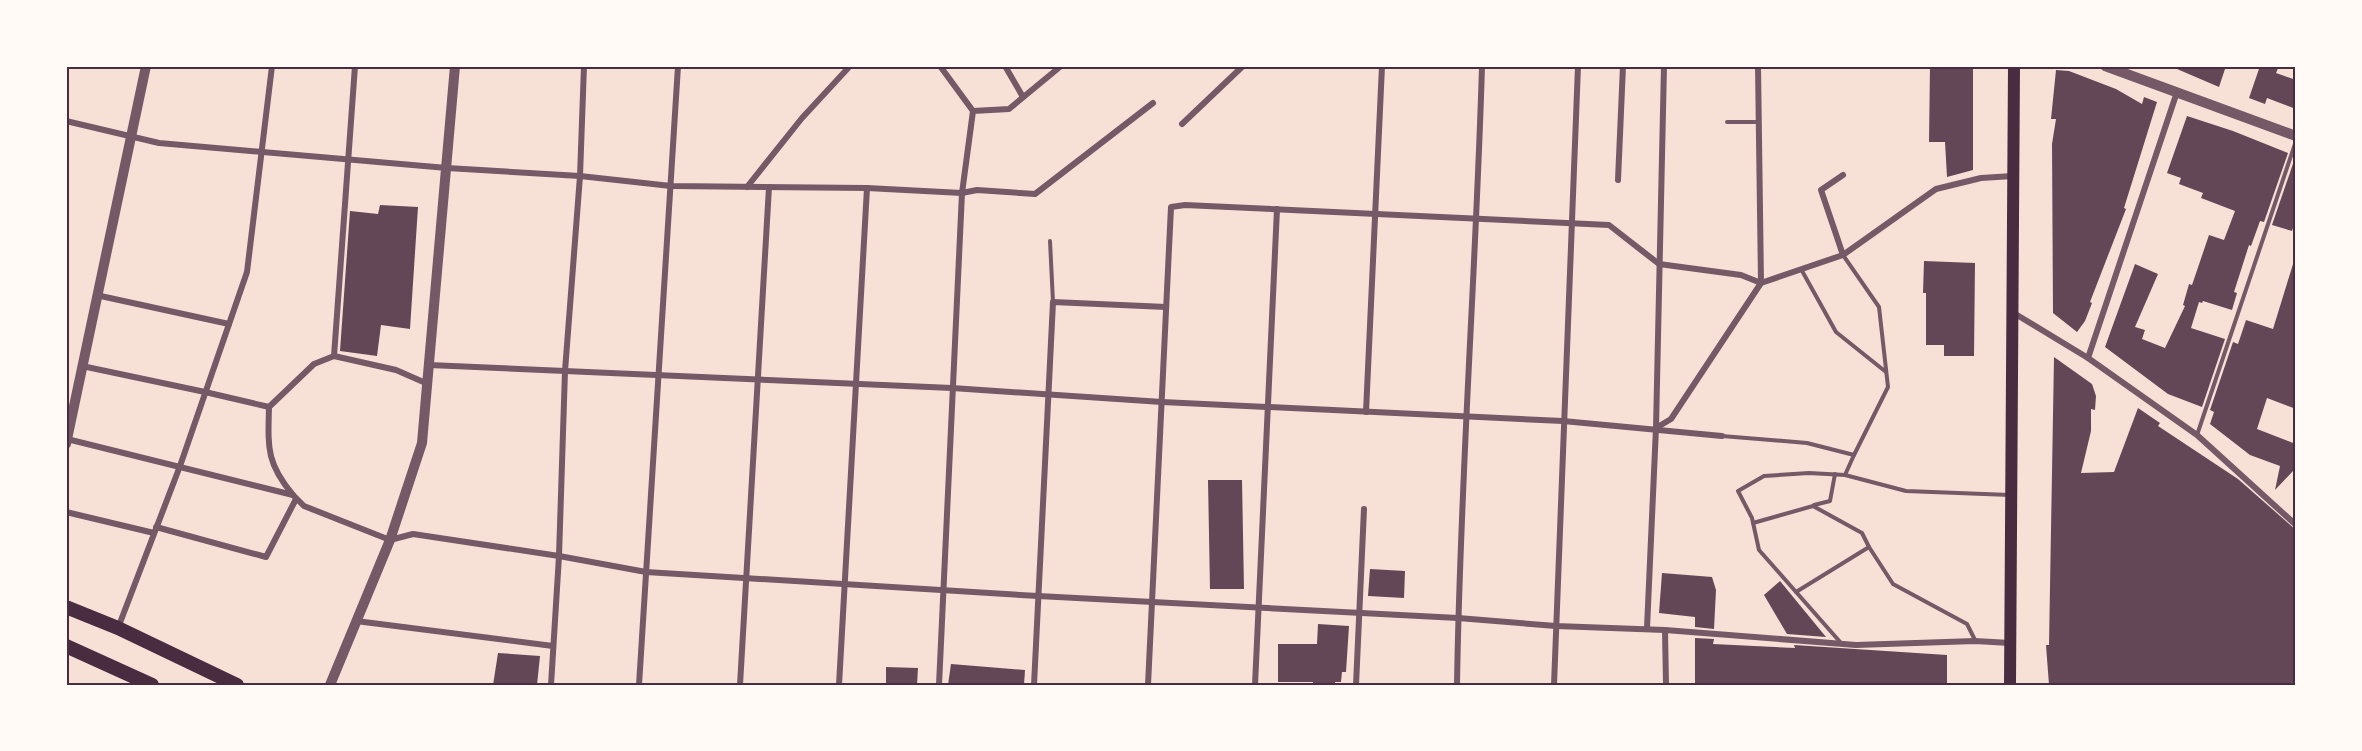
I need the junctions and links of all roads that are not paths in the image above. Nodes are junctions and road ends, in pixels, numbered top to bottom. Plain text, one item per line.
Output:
1 (146, 66) edge
2 (272, 66) edge
3 (355, 66) edge
4 (455, 66) edge
5 (584, 66) edge
6 (678, 66) edge
7 (850, 66) edge
8 (940, 66) edge
9 (1005, 66) edge
10 (1061, 66) edge
11 (1243, 66) edge
12 (1382, 66) edge
13 (1482, 66) edge
14 (1578, 66) edge
15 (1623, 66) edge
16 (1664, 66) edge
17 (1758, 66) edge
18 (2014, 66) edge
19 (2105, 66) edge
20 (2177, 92) junction
21 (1023, 97) junction
22 (1153, 103) dead end
23 (973, 111) junction
24 (66, 121) edge
25 (1727, 122) dead end
26 (1758, 122) junction
27 (1182, 124) dead end
28 (130, 136) junction
29 (2296, 138) edge
30 (262, 151) junction
31 (347, 159) junction
32 (447, 168) junction
33 (1843, 175) dead end
34 (580, 176) junction
35 (2014, 176) junction
36 (1618, 180) dead end
37 (671, 186) junction
38 (747, 187) junction
39 (769, 187) junction
40 (867, 188) junction
41 (962, 193) junction
42 (1277, 209) junction
43 (1377, 213) junction
44 (1477, 219) junction
45 (1572, 224) junction
46 (1050, 241) dead end
47 (1843, 255) junction
48 (1659, 264) junction
49 (1801, 270) junction
50 (1761, 283) junction
51 (96, 295) junction
52 (1053, 302) junction
53 (1167, 307) junction
54 (2012, 312) junction
55 (229, 324) junction
56 (334, 356) junction
57 (2088, 358) junction
58 (429, 365) junction
59 (81, 366) junction
60 (565, 371) junction
61 (1887, 373) junction
62 (659, 375) junction
63 (758, 379) junction
64 (428, 385) junction
65 (856, 385) junction
66 (952, 388) junction
67 (205, 392) junction
68 (71, 394) edge
69 (1047, 396) junction
70 (1162, 402) junction
71 (269, 407) junction
72 (1269, 407) junction
73 (1366, 412) junction
74 (1467, 417) junction
75 (1563, 421) junction
76 (1656, 428) junction
77 (2197, 435) junction
78 (1722, 436) joint
79 (67, 441) edge
80 (1854, 455) junction
81 (180, 466) junction
82 (1835, 474) junction
83 (1845, 475) junction
84 (2011, 495) junction
85 (295, 497) junction
86 (1813, 506) junction
87 (1364, 509) dead end
88 (66, 512) edge
89 (1754, 523) junction
90 (2296, 525) edge
91 (155, 530) junction
92 (390, 540) junction
93 (1869, 547) junction
94 (559, 556) junction
95 (646, 572) junction
96 (747, 579) junction
97 (844, 586) junction
98 (944, 591) junction
99 (1796, 592) junction
100 (1038, 596) junction
101 (1153, 602) junction
102 (66, 607) edge
103 (1259, 608) junction
104 (1359, 613) junction
105 (1458, 618) junction
106 (356, 621) junction
107 (1556, 626) junction
108 (118, 628) junction
109 (1647, 628) junction
110 (1665, 630) junction
111 (1975, 641) junction
112 (2010, 643) junction
113 (1841, 644) junction
114 (66, 646) edge
115 (554, 646) junction
116 (152, 685) edge
117 (237, 685) edge
118 (330, 685) edge
119 (551, 685) edge
120 (639, 685) edge
121 (740, 685) edge
122 (839, 685) edge
123 (939, 685) edge
124 (1034, 685) edge
125 (1148, 685) edge
126 (1254, 685) edge
127 (1356, 685) edge
128 (1457, 685) edge
129 (1554, 685) edge
130 (1666, 685) edge
131 (2010, 685) edge

1 - 28 street
2 - 30 street
3 - 31 street
4 - 32 street
5 - 34 street
6 - 37 street
7 - 38 street
8 - 23 street
9 - 21 street
10 - 21 street
11 - 27 street
12 - 43 street
13 - 44 street
14 - 45 street
15 - 36 street
16 - 48 street
17 - 26 street
18 - 35 main road
19 - 20 street
20 - 29 street
20 - 57 street
21 - 23 street
22 - 41 street
23 - 41 street
24 - 28 street
25 - 26 lane
26 - 50 street
28 - 30 street
28 - 51 street
29 - 77 lane
30 - 31 street
30 - 55 street
31 - 32 street
31 - 56 street
32 - 34 street
32 - 58 street
33 - 47 street
34 - 37 street
34 - 60 street
35 - 47 street
35 - 54 main road
37 - 38 street
37 - 62 street
38 - 39 street
39 - 40 street
39 - 63 street
40 - 41 street
40 - 65 street
41 - 66 street
42 - 43 street
42 - 53 street
42 - 72 street
43 - 44 street
43 - 73 street
44 - 45 street
44 - 74 street
45 - 48 street
45 - 75 street
46 - 52 lane
47 - 49 street
47 - 61 lane
48 - 50 street
48 - 76 street
49 - 50 street
49 - 61 lane
50 - 76 street
51 - 55 street
51 - 59 street
52 - 53 street
52 - 69 street
53 - 70 street
54 - 57 street
54 - 84 main road
55 - 67 street
56 - 64 street
56 - 71 street
57 - 77 street
58 - 60 street
58 - 64 street
59 - 67 street
59 - 68 street
60 - 62 street
60 - 94 street
61 - 80 lane
62 - 63 street
62 - 95 street
63 - 65 street
63 - 96 street
64 - 92 street
65 - 66 street
65 - 97 street
66 - 69 street
66 - 98 street
67 - 71 street
67 - 81 street
68 - 79 street
69 - 70 street
69 - 100 street
70 - 72 street
70 - 101 street
71 - 85 street
72 - 73 street
72 - 103 street
73 - 74 street
74 - 75 street
74 - 105 street
75 - 76 street
75 - 107 street
76 - 78 street
76 - 109 street
77 - 90 street
78 - 80 lane
79 - 81 street
80 - 83 lane
81 - 85 street
81 - 91 street
82 - 83 lane
82 - 86 lane
82 - 89 lane
83 - 84 lane
84 - 112 main road
85 - 91 street
85 - 92 street
86 - 89 lane
86 - 93 lane
87 - 104 street
88 - 91 street
89 - 99 lane
91 - 108 street
92 - 94 street
92 - 106 street
93 - 99 lane
93 - 111 lane
94 - 95 street
94 - 115 street
95 - 96 street
95 - 120 street
96 - 97 street
96 - 121 street
97 - 98 street
97 - 122 street
98 - 100 street
98 - 123 street
99 - 113 lane
100 - 101 street
100 - 124 street
101 - 103 street
101 - 125 street
102 - 108 highway
103 - 104 street
103 - 126 street
104 - 105 street
104 - 127 street
105 - 107 street
105 - 128 street
106 - 115 street
106 - 118 street
107 - 109 street
107 - 129 street
108 - 117 highway
109 - 110 street
110 - 113 street
110 - 130 street
111 - 112 street
111 - 113 street
112 - 131 main road
114 - 116 highway
115 - 119 street

